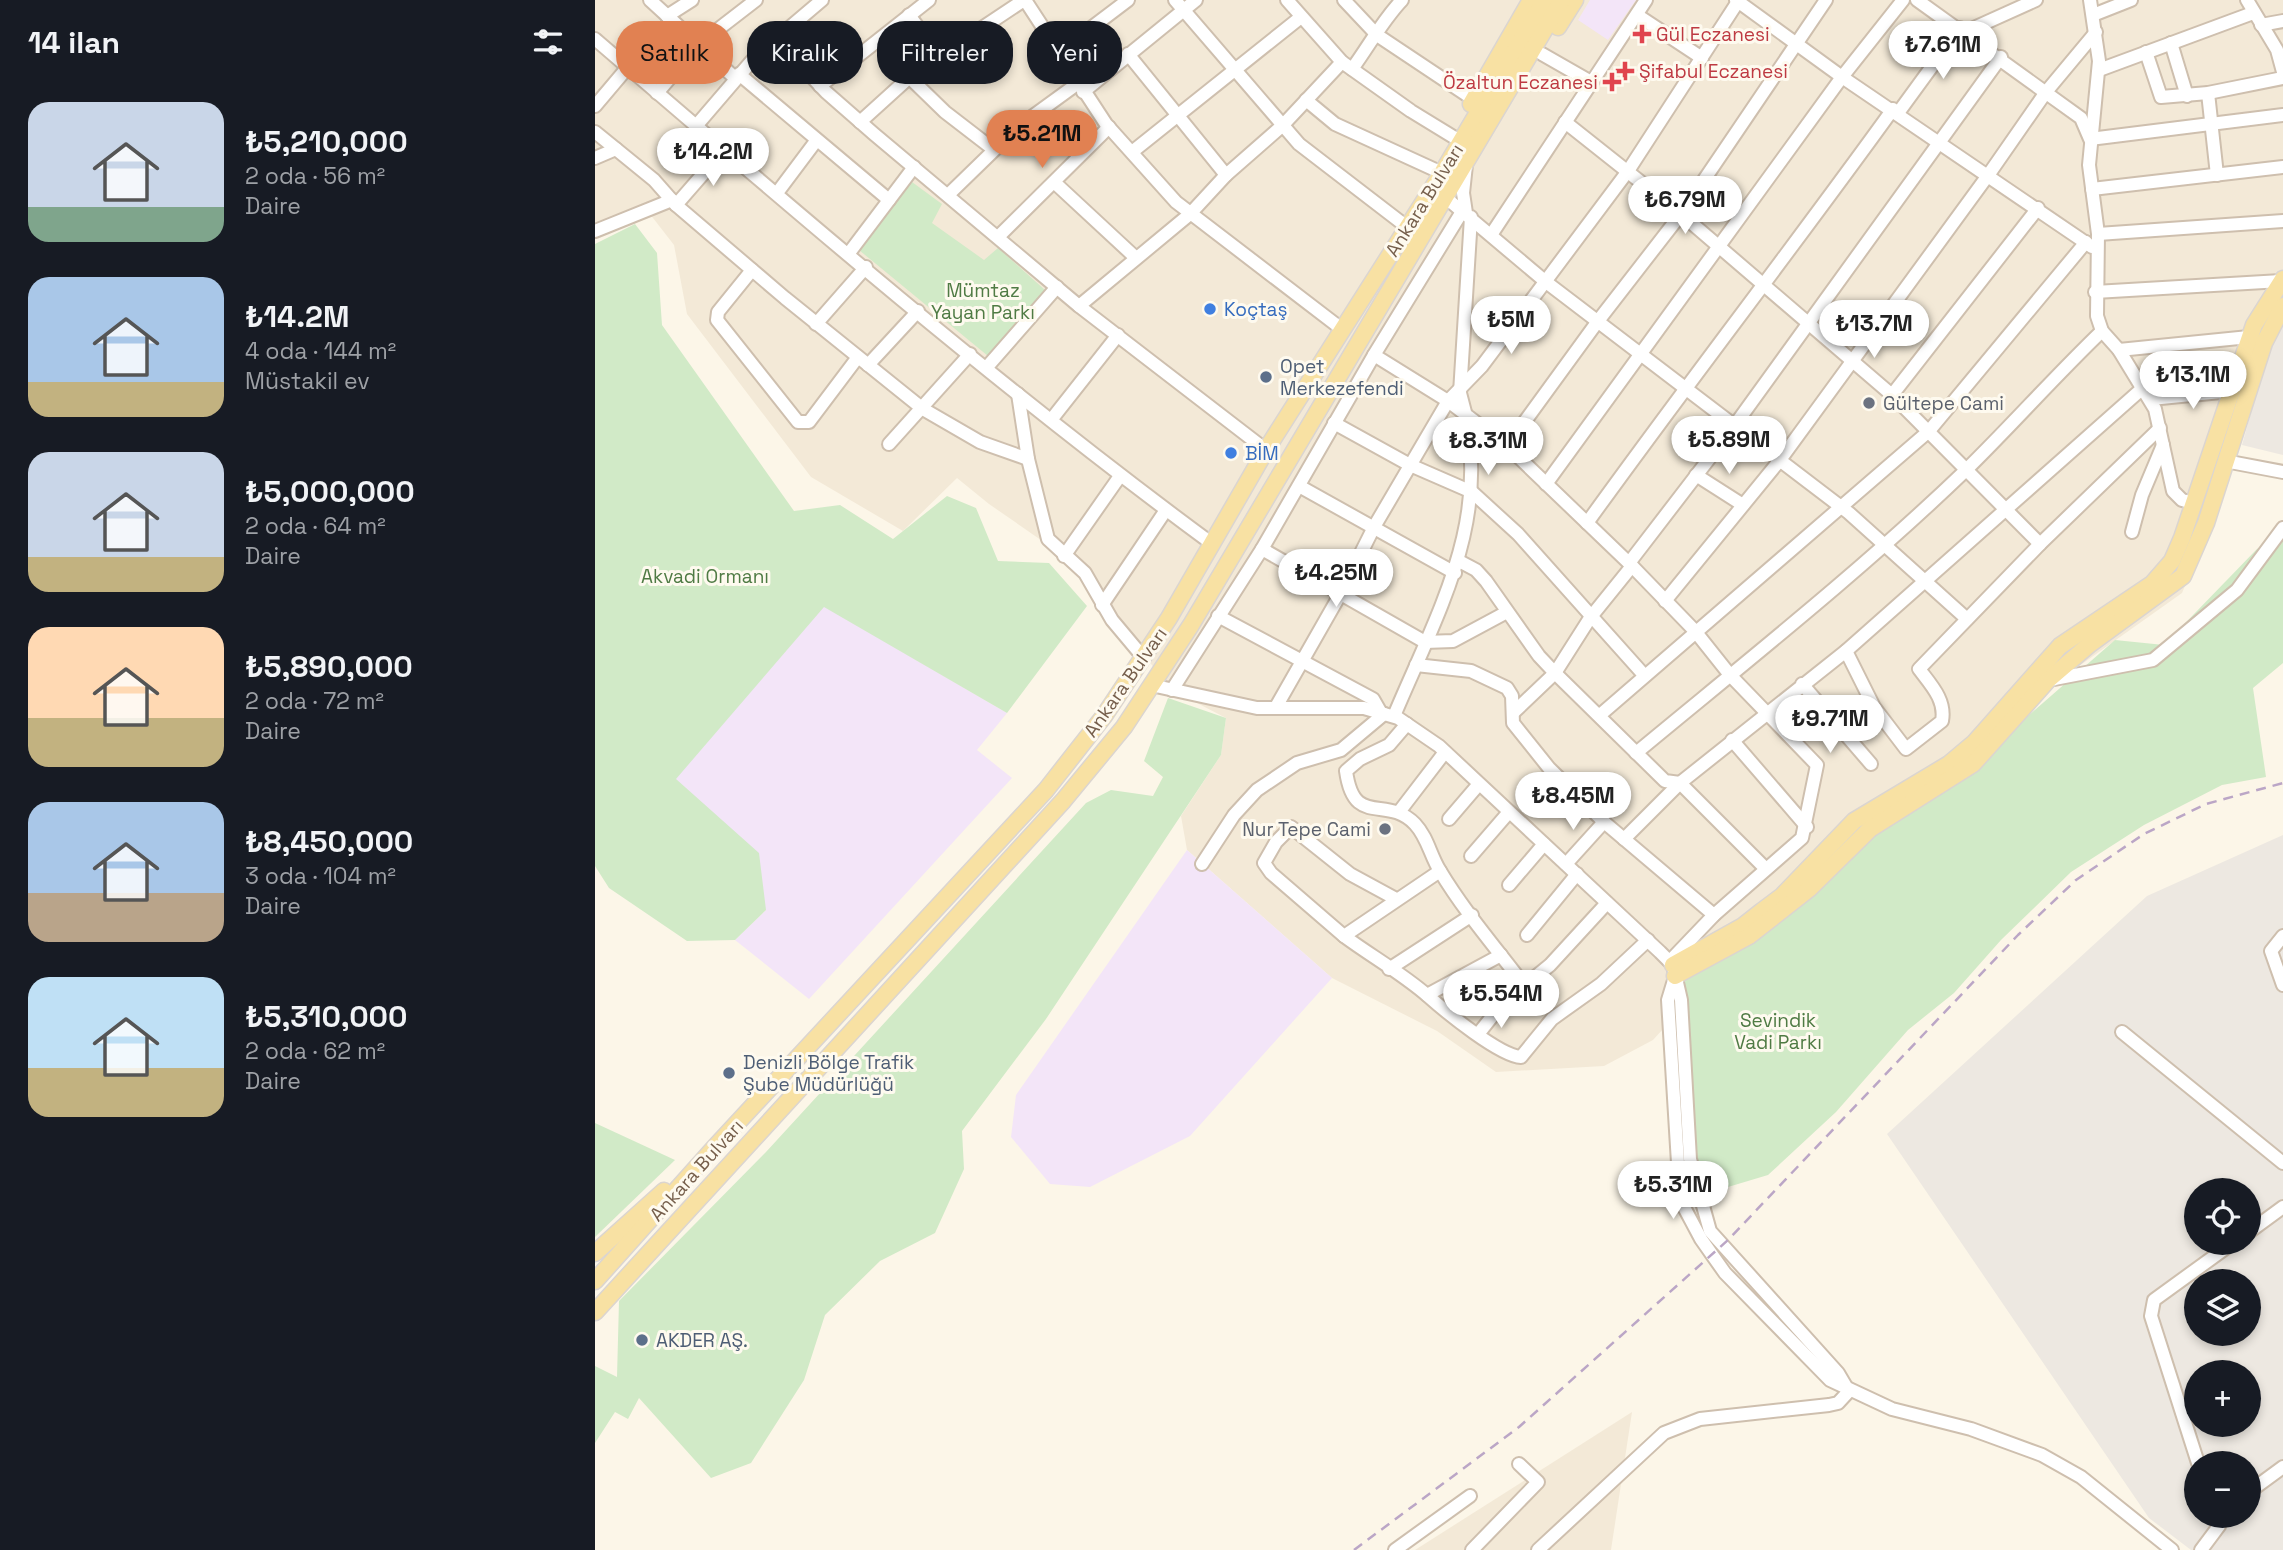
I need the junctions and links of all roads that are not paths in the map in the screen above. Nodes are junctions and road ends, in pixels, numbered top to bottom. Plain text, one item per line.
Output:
1 (650, 0) edge
2 (692, 0) edge
3 (756, 0) edge
4 (822, 0) edge
5 (929, 0) edge
6 (1024, 0) edge
7 (1128, 0) edge
8 (1196, 0) edge
9 (1287, 0) edge
10 (1344, 0) edge
11 (1402, 0) edge
12 (1531, 0) edge
13 (1545, 0) edge
14 (1562, 0) edge
15 (1575, 0) edge
16 (1646, 0) edge
17 (1826, 0) edge
18 (1903, 0) edge
19 (1917, 0) edge
20 (2036, 0) edge
21 (2089, 0) edge
22 (2131, 0) edge
23 (2247, 0) edge
24 (1738, 1) edge
25 (1180, 5) edge
26 (909, 15) junction
27 (1637, 15) junction
28 (2093, 15) junction
29 (667, 16) junction
30 (1301, 17) junction
31 (2257, 19) junction
32 (673, 21) edge
33 (729, 21) edge
34 (799, 21) edge
35 (914, 21) edge
36 (992, 21) edge
37 (1037, 21) edge
38 (1100, 21) edge
39 (2283, 21) edge
40 (1963, 30) junction
41 (2097, 32) junction
42 (1377, 35) junction
43 (595, 39) edge
44 (2171, 43) junction
45 (1797, 45) junction
46 (2146, 52) junction
47 (1128, 54) junction
48 (1542, 54) junction
49 (616, 57) edge
50 (2001, 57) junction
51 (1702, 58) junction
52 (747, 65) edge
53 (1347, 66) junction
54 (1233, 70) junction
55 (2099, 70) junction
56 (2283, 72) edge
57 (733, 73) edge
58 (616, 76) edge
59 (737, 76) junction
60 (1842, 77) junction
61 (2283, 78) edge
62 (1591, 82) junction
63 (647, 84) edge
64 (665, 84) edge
65 (901, 84) edge
66 (916, 84) edge
67 (1077, 84) edge
68 (820, 86) joint
69 (599, 88) edge
70 (1080, 88) junction
71 (2046, 92) junction
72 (657, 93) junction
73 (2208, 93) junction
74 (2187, 96) junction
75 (1473, 99) junction
76 (1306, 100) junction
77 (595, 106) edge
78 (1895, 111) junction
79 (1177, 113) junction
80 (2283, 115) edge
81 (860, 122) junction
82 (1565, 122) junction
83 (2212, 122) junction
84 (1283, 125) junction
85 (696, 126) junction
86 (1109, 127) junction
87 (595, 132) edge
88 (2089, 139) junction
89 (815, 141) junction
90 (1460, 141) junction
91 (1941, 141) junction
92 (615, 149) junction
93 (993, 149) junction
94 (724, 150) junction
95 (1132, 152) junction
96 (595, 158) edge
97 (1466, 162) junction
98 (914, 167) junction
99 (2283, 167) edge
100 (1628, 171) junction
101 (1442, 173) junction
102 (1989, 174) junction
103 (1226, 175) junction
104 (2217, 175) junction
105 (1053, 182) junction
106 (2092, 189) junction
107 (777, 193) junction
108 (948, 195) junction
109 (1445, 197) junction
110 (889, 200) junction
111 (674, 202) junction
112 (2038, 208) junction
113 (1467, 213) junction
114 (1190, 214) junction
115 (1681, 214) junction
116 (2283, 221) edge
117 (1407, 228) junction
118 (595, 231) edge
119 (2098, 234) junction
120 (1491, 235) junction
121 (999, 236) junction
122 (2086, 242) junction
123 (1718, 247) junction
124 (2097, 252) junction
125 (849, 253) junction
126 (1136, 258) junction
127 (866, 267) junction
128 (752, 270) junction
129 (2282, 280) edge
130 (1546, 282) junction
131 (1765, 286) junction
132 (1057, 287) junction
133 (2095, 292) junction
134 (1079, 306) junction
135 (2283, 306) edge
136 (918, 311) junction
137 (1598, 321) junction
138 (1809, 323) junction
139 (816, 324) junction
140 (1343, 330) junction
141 (2102, 331) junction
142 (1118, 335) junction
143 (2249, 337) junction
144 (2119, 350) junction
145 (1640, 353) junction
146 (970, 354) junction
147 (1374, 355) junction
148 (863, 361) junction
149 (1853, 362) junction
150 (986, 368) junction
151 (1685, 387) junction
152 (2144, 387) junction
153 (1461, 388) junction
154 (2231, 391) junction
155 (1018, 394) junction
156 (1892, 395) junction
157 (2151, 399) junction
158 (1448, 401) junction
159 (923, 409) junction
160 (1467, 416) junction
161 (1051, 420) junction
162 (1334, 423) junction
163 (1735, 425) junction
164 (2160, 428) junction
165 (1929, 431) junction
166 (889, 444) dead end
167 (2163, 444) junction
168 (1507, 446) junction
169 (1266, 450) junction
170 (1028, 459) junction
171 (1780, 460) junction
172 (2225, 461) junction
173 (1410, 464) junction
174 (1966, 470) junction
175 (2283, 472) edge
176 (1120, 475) junction
177 (1696, 475) junction
178 (1546, 484) junction
179 (1299, 486) junction
180 (1472, 492) junction
181 (2194, 503) junction
182 (1743, 505) junction
183 (1843, 508) junction
184 (1166, 510) junction
185 (2004, 510) junction
186 (1587, 523) junction
187 (1374, 527) junction
188 (2283, 528) edge
189 (2132, 533) dead end
190 (1211, 543) junction
191 (1886, 544) junction
192 (2040, 544) junction
193 (1262, 549) junction
194 (1064, 556) junction
195 (1631, 564) junction
196 (1457, 567) junction
197 (1925, 581) junction
198 (1341, 593) junction
199 (1665, 601) junction
200 (1102, 605) junction
201 (1507, 612) junction
202 (1218, 616) junction
203 (1590, 618) junction
204 (1967, 619) junction
205 (1695, 631) junction
206 (1425, 642) junction
207 (1846, 650) junction
208 (1143, 657) junction
209 (1300, 662) junction
210 (1416, 665) junction
211 (1555, 673) junction
212 (1644, 675) junction
213 (1730, 675) junction
214 (2048, 680) junction
215 (1802, 684) junction
216 (1151, 685) junction
217 (1173, 690) junction
218 (1276, 708) junction
219 (1765, 712) junction
220 (1513, 713) junction
221 (1386, 714) junction
222 (1600, 715) junction
223 (1407, 724) junction
224 (1732, 740) junction
225 (1445, 751) junction
226 (1636, 754) junction
227 (1871, 764) dead end
228 (1680, 783) junction
229 (1479, 784) junction
230 (1399, 812) junction
231 (1509, 812) junction
232 (1449, 819) dead end
233 (1604, 822) junction
234 (1807, 827) junction
235 (1624, 839) junction
236 (1544, 844) junction
237 (1471, 856) dead end
238 (1202, 864) dead end
239 (1566, 864) junction
240 (1766, 869) junction
241 (1440, 871) junction
242 (1577, 874) junction
243 (1509, 885) dead end
244 (1396, 899) junction
245 (1607, 903) junction
246 (1472, 915) junction
247 (1714, 915) junction
248 (1527, 935) dead end
249 (1344, 936) junction
250 (2283, 936) edge
251 (1648, 940) junction
252 (1501, 955) junction
253 (1673, 968) junction
254 (1389, 969) junction
255 (1524, 985) junction
256 (2283, 985) edge
257 (1427, 995) junction
258 (2122, 1032) dead end
259 (1479, 1033) junction
260 (714, 1148) junction
261 (2283, 1163) edge
262 (2283, 1207) edge
263 (2261, 1223) edge
264 (595, 1253) edge
265 (2216, 1255) edge
266 (595, 1281) edge
267 (595, 1311) edge
268 (1849, 1390) junction
269 (2195, 1451) edge
270 (1519, 1464) dead end
271 (2283, 1467) edge
272 (2261, 1483) edge
273 (1470, 1496) dead end
274 (2214, 1528) edge
275 (1395, 1550) edge
276 (1472, 1550) edge
277 (1538, 1550) edge
278 (2172, 1550) edge
279 (2201, 1550) edge

1 - 29 street
2 - 29 street
3 - 33 street
4 - 34 street
5 - 26 street
6 - 36 street
6 - 37 street
7 - 38 street
8 - 25 street
9 - 30 street
10 - 42 street
11 - 42 street
12 - 75 main road
13 - 90 main road, Ankara Bulvarı
14 - 97 main road, Ankara Bulvarı
15 - 48 main road
16 - 27 street
17 - 45 street
18 - 60 street
19 - 40 street
20 - 40 street
21 - 28 street
22 - 28 street
23 - 31 street
24 - 45 street
24 - 51 street
25 - 47 street
25 - 54 street
26 - 35 street
26 - 68 street
27 - 51 street
27 - 62 street
28 - 41 street
29 - 32 street
30 - 53 street
30 - 54 street
31 - 39 street
31 - 44 street
31 - 56 street
40 - 50 street
40 - 78 street
41 - 55 street
41 - 71 street
42 - 53 street
42 - 75 street
43 - 49 street
44 - 46 street
44 - 74 street
45 - 60 street
45 - 115 street
46 - 55 street
46 - 74 street
47 - 70 street
47 - 79 street
48 - 62 street
48 - 97 main road
50 - 71 street
50 - 91 street
51 - 100 street
52 - 59 street
53 - 76 street
53 - 90 street
54 - 79 street
54 - 84 street
55 - 88 street
57 - 59 street
58 - 69 street
59 - 85 street
59 - 89 street
60 - 78 street
60 - 123 street
61 - 73 street
62 - 82 street
63 - 72 street
64 - 72 street
65 - 81 street
66 - 93 street
67 - 70 street
68 - 81 street
69 - 77 street
70 - 86 street
70 - 93 street
71 - 88 street
71 - 102 street
72 - 85 street
73 - 74 street
73 - 83 street
75 - 90 main road
76 - 84 street
76 - 101 street
78 - 91 street
78 - 131 street
79 - 95 street
79 - 103 street
80 - 83 street
81 - 98 street
82 - 100 street
82 - 120 street
83 - 88 street
83 - 104 street
84 - 103 street
84 - 117 street
85 - 94 street
86 - 95 street
86 - 105 street
87 - 92 street
88 - 106 street
89 - 107 street
89 - 110 street
90 - 101 main road, Ankara Bulvarı
91 - 102 street
91 - 138 street
92 - 96 street
92 - 111 street
93 - 108 street
94 - 107 street
94 - 111 street
95 - 114 street
97 - 109 main road, Ankara Bulvarı
97 - 113 street, Ankara Bulvarı
98 - 108 street
98 - 110 street
99 - 104 street
100 - 115 street
100 - 130 street
101 - 117 main road, Ankara Bulvarı
102 - 112 street
102 - 149 street
103 - 114 street
104 - 106 street
105 - 121 street
105 - 126 street
106 - 119 street
107 - 125 street
108 - 121 street
109 - 113 street
109 - 216 main road, Ankara Bulvarı
110 - 125 street
111 - 118 street
111 - 128 street
112 - 122 street
112 - 156 street
113 - 120 street
113 - 147 street
113 - 153 street, Ankara Bulvarı
114 - 126 street
114 - 140 street
115 - 123 street
115 - 137 street
116 - 119 street
117 - 140 main road, Ankara Bulvarı
119 - 124 street
120 - 130 street
121 - 132 street
122 - 124 street
122 - 165 street
123 - 131 street
123 - 145 street
124 - 133 street
125 - 127 street
126 - 134 street
127 - 136 street
127 - 139 street
128 - 139 street
128 - 148 street
129 - 133 street
129 - 143 main road
130 - 137 street
130 - 153 street
131 - 138 street
131 - 151 street
132 - 134 street
132 - 150 street
133 - 141 street
134 - 142 street
135 - 172 main road
136 - 146 street
136 - 148 street
137 - 145 street
137 - 168 street
138 - 149 street
138 - 163 street
139 - 148 street
140 - 169 main road, Ankara Bulvarı
141 - 144 street
141 - 174 street
142 - 161 street
142 - 169 street
143 - 144 street
143 - 154 main road
144 - 152 street
145 - 151 street
145 - 178 street
146 - 150 street
146 - 159 street
147 - 158 street
147 - 162 street
148 - 159 street
149 - 156 street
149 - 171 street
150 - 155 street
151 - 163 street
151 - 186 street
152 - 157 street
152 - 185 street
153 - 158 street
153 - 160 street, Ankara Bulvarı
154 - 157 street
154 - 181 main road
155 - 161 street
155 - 170 street
156 - 165 street
157 - 164 street
158 - 160 street
158 - 173 street
159 - 166 street
159 - 170 street
160 - 168 street
160 - 180 street, Ankara Bulvarı
161 - 176 street
162 - 173 street
162 - 179 street
163 - 171 street
163 - 177 street
164 - 167 street
164 - 192 street
165 - 174 street
165 - 183 street
167 - 181 street
167 - 189 street
168 - 178 street
169 - 190 main road, Ankara Bulvarı
170 - 194 street
171 - 182 street
171 - 183 street
172 - 175 street
172 - 214 main road
173 - 180 street
173 - 187 street
174 - 185 street
174 - 191 street
176 - 184 street
176 - 194 street
177 - 182 street
177 - 195 street
178 - 186 street
179 - 187 street
179 - 193 street
180 - 196 street, Ankara Bulvarı
180 - 203 street
181 - 253 main road
182 - 199 street
183 - 191 street
183 - 205 street
184 - 190 street
184 - 200 street
185 - 192 street
185 - 197 street
186 - 195 street
187 - 196 street
187 - 198 street
188 - 214 street
190 - 208 main road, Ankara Bulvarı
191 - 197 street
191 - 213 street
192 - 204 street
193 - 198 street
193 - 202 street
194 - 200 street
195 - 199 street
195 - 203 street
196 - 201 street
196 - 206 street, Ankara Bulvarı
197 - 204 street
197 - 207 street
198 - 206 street
198 - 209 street
199 - 205 street
200 - 208 street
201 - 206 street
201 - 211 street
202 - 209 street
202 - 217 street
203 - 211 street
203 - 212 street
204 - 207 street
205 - 212 street
205 - 213 street
206 - 210 street, Ankara Bulvarı
207 - 215 street
208 - 260 main road, Ankara Bulvarı
209 - 218 street
209 - 221 street
210 - 220 street
210 - 221 street, Ankara Bulvarı
211 - 220 street
211 - 222 street
212 - 222 street
213 - 219 street
213 - 226 street
214 - 253 main road
215 - 219 street
215 - 227 street
216 - 217 street
216 - 267 main road, Ankara Bulvarı
217 - 218 street
218 - 221 street
219 - 224 street
219 - 234 street
220 - 233 street
221 - 223 street
221 - 238 street
222 - 226 street
223 - 225 street
223 - 230 street
224 - 228 street
224 - 234 street
225 - 229 street
225 - 230 street
226 - 228 street
228 - 235 street
228 - 240 street
229 - 231 street
229 - 232 street
230 - 241 street
231 - 236 street
231 - 237 street
233 - 235 street
233 - 239 street
234 - 240 street
235 - 247 street
236 - 239 street
236 - 243 street
239 - 242 street
240 - 247 street
241 - 244 street
241 - 246 street
242 - 245 street
242 - 248 street
244 - 249 street
244 - 249 street
245 - 251 street
245 - 255 street
246 - 252 street
246 - 254 street
247 - 253 street
249 - 254 street
250 - 256 street
251 - 253 street
251 - 259 street
252 - 255 street
252 - 257 street
253 - 268 street
254 - 257 street
255 - 259 street
257 - 259 street
258 - 261 street
260 - 264 main road
260 - 266 main road, Ankara Bulvarı
262 - 263 street
265 - 269 street
268 - 277 street
268 - 278 street
270 - 276 street
271 - 272 street
273 - 275 street
274 - 279 street

